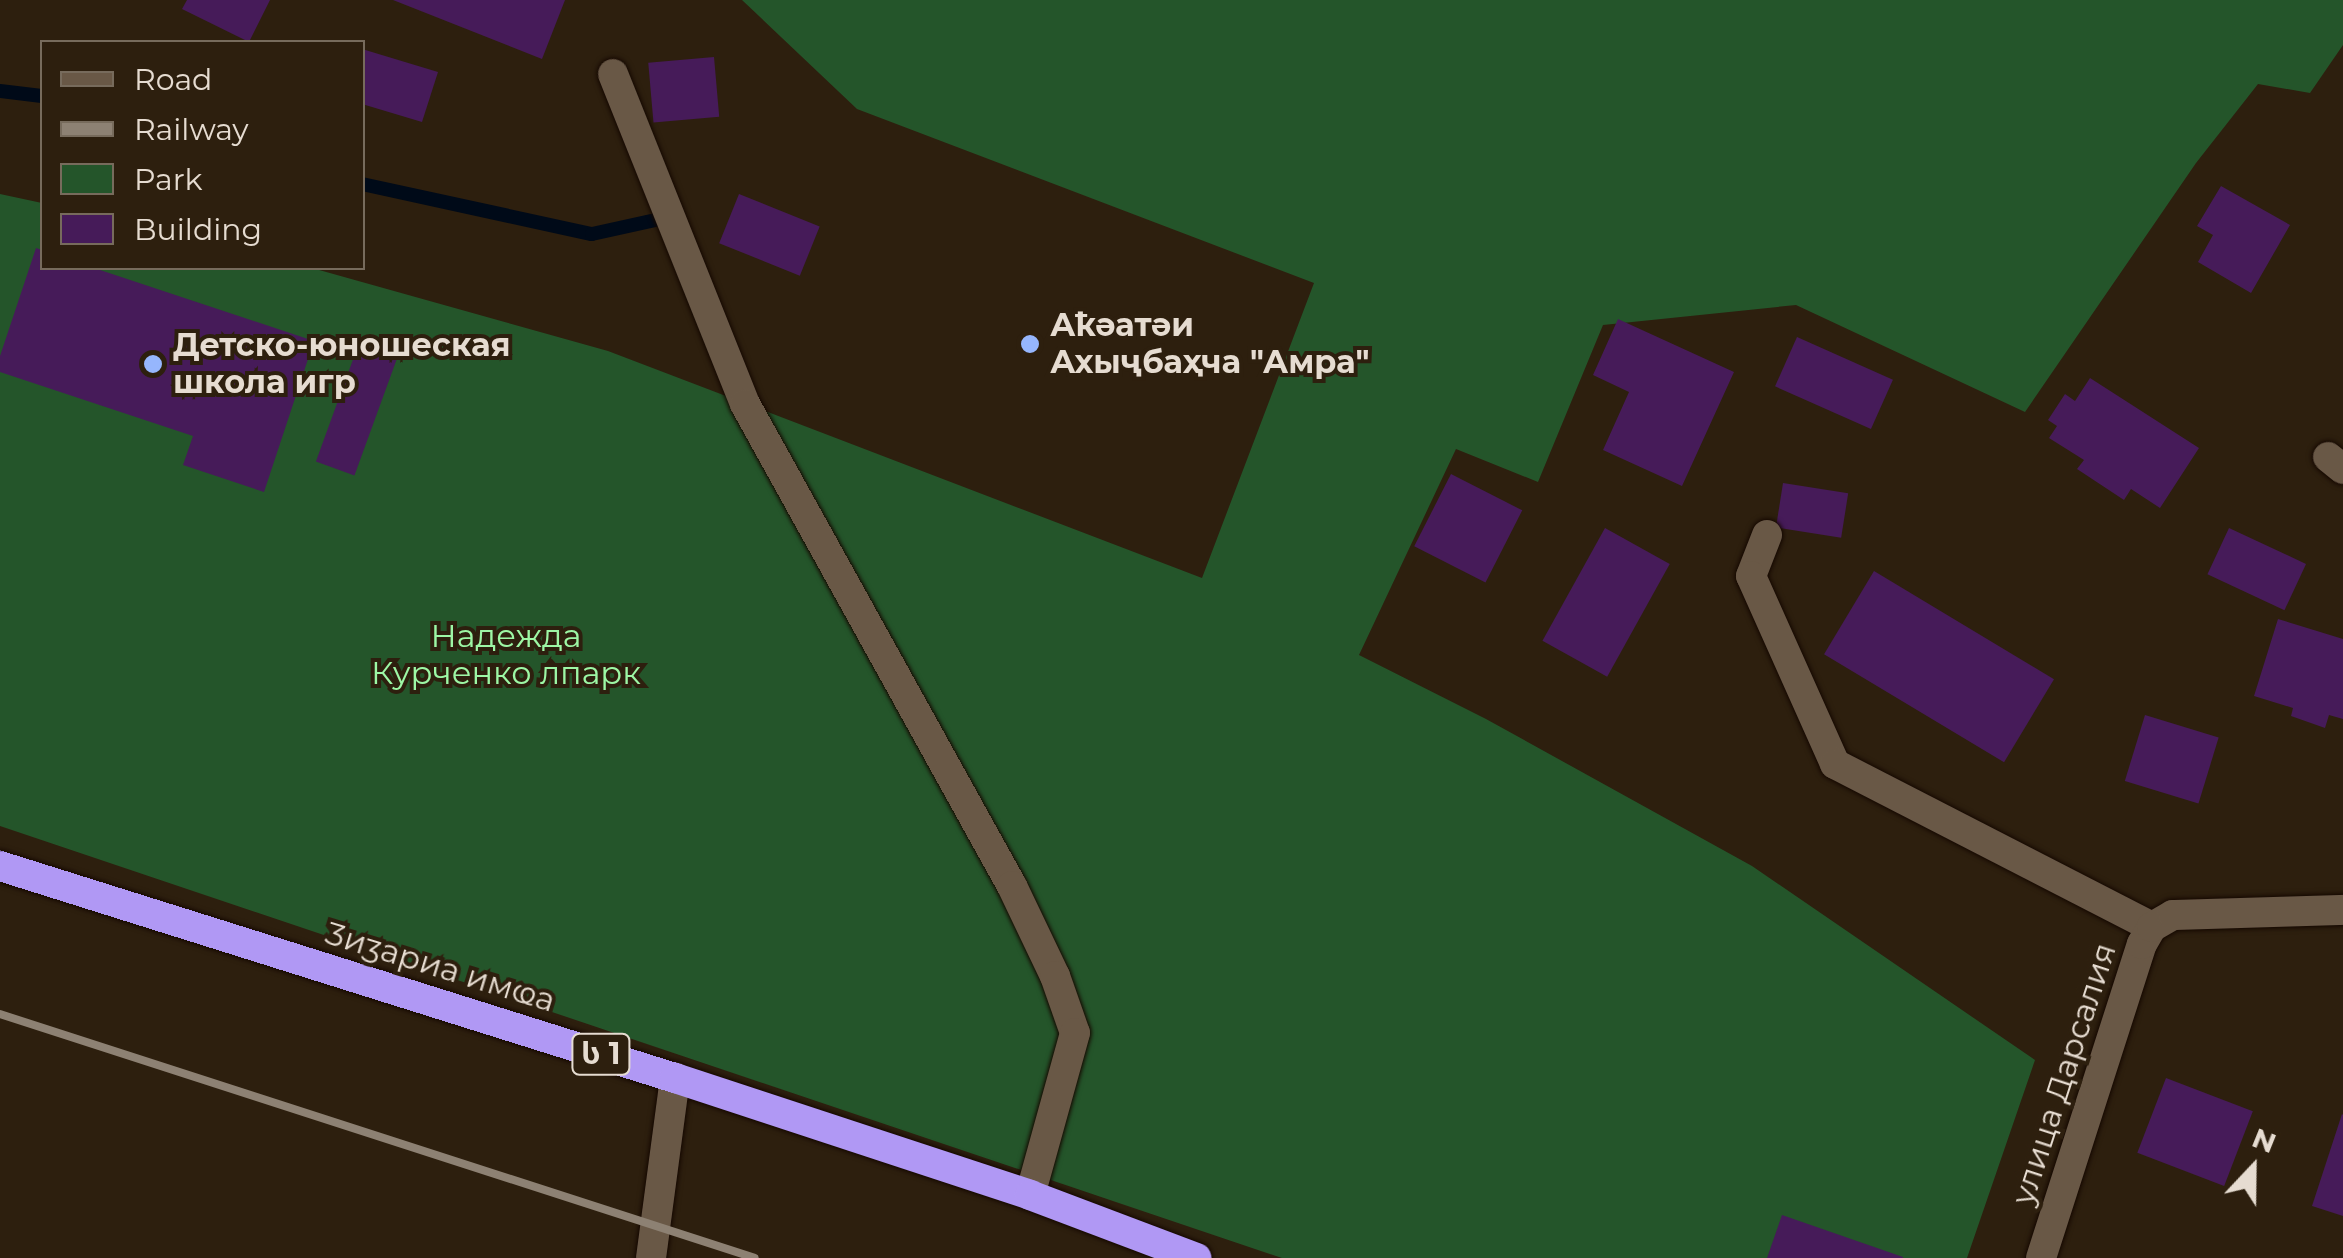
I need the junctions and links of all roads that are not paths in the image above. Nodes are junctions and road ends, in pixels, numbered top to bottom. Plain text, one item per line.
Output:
1 (613, 74) dead end
2 (1767, 535) dead end
3 (0, 866) edge
4 (2343, 910) edge
5 (2152, 927) junction
6 (675, 1078) junction
7 (1030, 1195) junction
8 (651, 1258) edge
9 (1197, 1258) edge
10 (2041, 1258) edge

1 - 7 street
2 - 5 street
3 - 6 highway, Ӡиӡариа имҩа / ს 1
4 - 5 street, улица Дарсалия
5 - 10 street, улица Дарсалия
6 - 7 highway, Ӡиӡариа имҩа / ს 1
6 - 8 street
7 - 9 highway, Ӡиӡариа имҩа / ს 1

